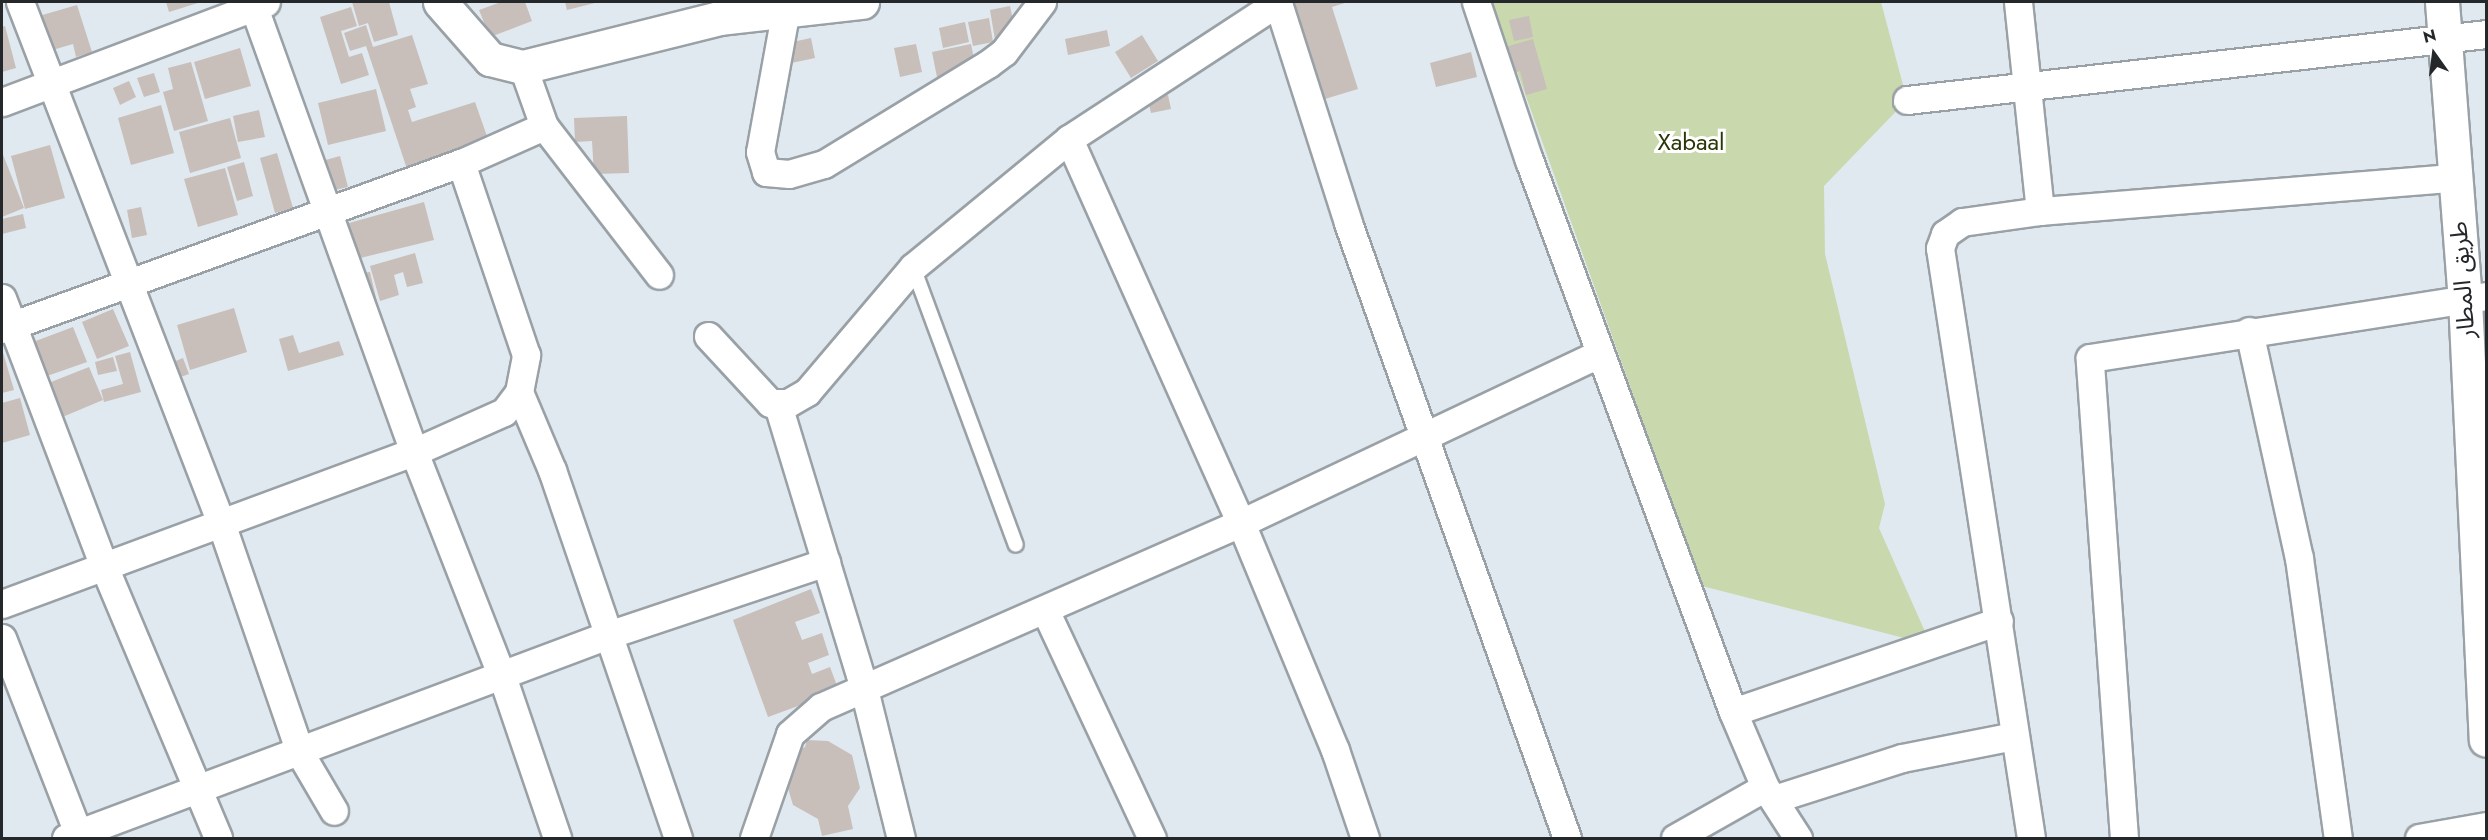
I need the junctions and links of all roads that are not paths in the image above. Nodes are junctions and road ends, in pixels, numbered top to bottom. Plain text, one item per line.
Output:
1 (20, 2) edge
2 (440, 2) edge
3 (862, 2) edge
4 (1042, 2) edge
5 (1278, 2) edge
6 (1476, 2) edge
7 (2018, 2) edge
8 (2442, 2) edge
9 (258, 3) edge
10 (786, 9) junction
11 (719, 10) edge
12 (2487, 34) edge
13 (2447, 42) junction
14 (523, 67) junction
15 (52, 82) junction
16 (2027, 87) junction
17 (1906, 100) dead end
18 (2, 102) edge
19 (544, 126) junction
20 (1069, 139) junction
21 (461, 164) junction
22 (2454, 178) junction
23 (328, 211) junction
24 (2040, 211) junction
25 (913, 267) junction
26 (660, 275) dead end
27 (128, 281) junction
28 (2476, 297) edge
29 (2, 298) edge
30 (7, 327) edge
31 (2249, 331) junction
32 (708, 336) dead end
33 (1600, 353) junction
34 (519, 392) junction
35 (778, 405) junction
36 (1423, 437) junction
37 (414, 452) junction
38 (221, 523) junction
39 (1241, 523) junction
40 (2480, 535) edge
41 (1016, 545) dead end
42 (826, 562) junction
43 (103, 564) junction
44 (2, 604) edge
45 (1045, 610) junction
46 (1999, 621) junction
47 (608, 635) junction
48 (2, 639) edge
49 (502, 676) junction
50 (862, 685) junction
51 (1733, 712) junction
52 (2014, 736) junction
53 (2487, 739) edge
54 (300, 753) junction
55 (198, 789) junction
56 (1769, 793) junction
57 (334, 811) dead end
58 (2487, 826) edge
59 (74, 837) edge
60 (218, 838) edge
61 (557, 838) edge
62 (678, 838) edge
63 (754, 838) edge
64 (901, 838) edge
65 (1152, 838) edge
66 (1365, 838) edge
67 (1566, 838) edge
68 (1675, 838) edge
69 (1798, 838) edge
70 (2031, 838) edge
71 (2124, 838) edge
72 (2338, 838) edge
73 (2419, 838) edge

1 - 15 street
2 - 14 main road
3 - 10 main road
4 - 10 street
5 - 20 street
5 - 36 street
6 - 33 street
7 - 16 street
8 - 13 main road, طريق المطار
9 - 15 street
9 - 23 street
10 - 11 main road
11 - 14 main road
12 - 13 street
13 - 16 street
13 - 22 main road, طريق المطار
14 - 19 street
15 - 18 street
15 - 27 street
16 - 17 street
16 - 24 street
19 - 21 street
19 - 26 street
20 - 25 street
20 - 39 street
21 - 23 street
21 - 34 street
22 - 24 street
22 - 28 main road, طريق المطار
23 - 27 street
23 - 37 street
24 - 46 street
25 - 35 street
25 - 41 lane
27 - 30 street
27 - 38 street
28 - 31 street
28 - 40 main road, طريق المطار
29 - 30 street
30 - 43 street
31 - 71 street
31 - 72 street
32 - 35 street
33 - 36 street
33 - 51 street
34 - 37 street
34 - 47 street
35 - 42 street
36 - 39 street
36 - 67 street
37 - 38 street
37 - 49 street
38 - 43 street
38 - 54 street
39 - 45 street
39 - 66 street
40 - 53 main road, طريق المطار
42 - 47 street
42 - 50 street
43 - 44 street
43 - 55 street
45 - 50 street
45 - 65 street
46 - 51 street
46 - 52 street
47 - 49 street
47 - 62 street
48 - 59 street
49 - 54 street
49 - 61 street
50 - 63 street
50 - 64 street
51 - 56 street
52 - 56 street
52 - 70 street
54 - 55 street
54 - 57 street
55 - 59 street
55 - 60 street
56 - 68 street
56 - 69 street
58 - 73 street

